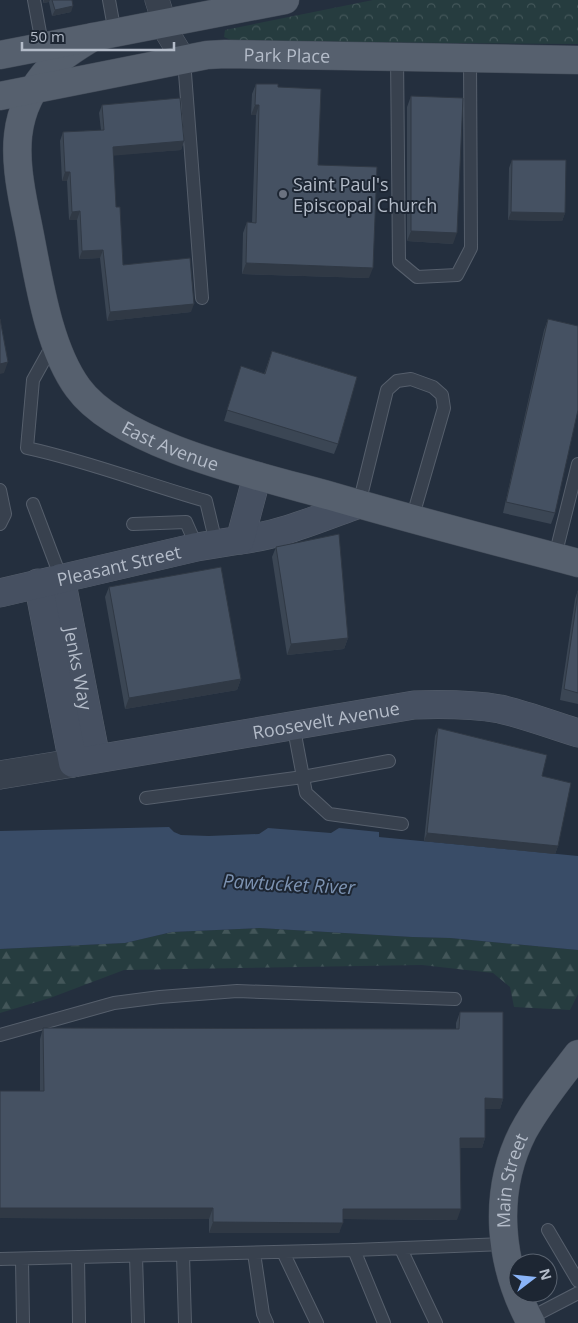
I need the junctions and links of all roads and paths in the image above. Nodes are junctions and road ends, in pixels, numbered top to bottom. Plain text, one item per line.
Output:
1 (34, 0) edge
2 (109, 0) edge
3 (285, 0) edge
4 (160, 12) edge
5 (104, 35) junction
6 (0, 55) edge
7 (397, 56) junction
8 (470, 58) junction
9 (184, 60) junction
10 (578, 60) edge
11 (43, 73) junction
12 (0, 96) edge
13 (0, 149) edge
14 (20, 183) junction
15 (202, 298) dead end
16 (55, 342) junction
17 (578, 464) edge
18 (256, 476) junction
19 (0, 490) edge
20 (33, 504) dead end
21 (359, 504) junction
22 (412, 519) junction
23 (0, 524) edge
24 (133, 524) dead end
25 (218, 543) junction
26 (566, 560) edge
27 (50, 581) junction
28 (0, 593) edge
29 (293, 724) junction
30 (578, 733) edge
31 (85, 760) junction
32 (389, 761) dead end
33 (0, 775) edge
34 (304, 777) junction
35 (146, 798) dead end
36 (402, 824) dead end
37 (455, 999) dead end
38 (0, 1035) edge
39 (578, 1054) edge
40 (548, 1230) dead end
41 (504, 1244) junction
42 (401, 1249) junction
43 (354, 1250) junction
44 (283, 1252) junction
45 (254, 1253) junction
46 (183, 1255) junction
47 (136, 1256) junction
48 (78, 1257) junction
49 (0, 1259) edge
50 (22, 1259) junction
51 (578, 1281) edge
52 (578, 1293) edge
53 (264, 1320) edge
54 (529, 1321) edge
55 (23, 1323) edge
56 (80, 1323) edge
57 (138, 1323) edge
58 (185, 1323) edge
59 (317, 1323) edge
60 (384, 1323) edge
61 (436, 1323) edge

1 - 11 lane
2 - 5 lane
3 - 4 main road
4 - 5 main road
4 - 9 street
5 - 11 main road
6 - 11 main road, Park Place
7 - 8 main road, Park Place
7 - 8 lane
7 - 9 main road, Park Place
8 - 10 main road, Park Place
9 - 11 main road, Park Place
9 - 15 lane
11 - 12 main road, Park Place
11 - 14 main road, East Avenue
13 - 14 main road
14 - 16 main road, East Avenue
16 - 18 main road, East Avenue
16 - 25 lane
17 - 26 lane
18 - 21 main road, East Avenue
18 - 25 main road
19 - 23 lane
20 - 27 lane
21 - 22 main road, East Avenue
21 - 22 lane
21 - 25 main road, Pleasant Street
22 - 26 main road, East Avenue
24 - 25 lane
25 - 27 main road, Pleasant Street
27 - 28 main road, Pleasant Street
27 - 31 main road, Jenks Way
29 - 30 main road, Roosevelt Avenue
29 - 31 main road, Roosevelt Avenue
29 - 34 lane
31 - 33 street
32 - 34 lane
34 - 35 lane
34 - 36 lane
37 - 38 lane
39 - 41 main road, Main Street
40 - 51 lane
41 - 42 lane
41 - 54 main road, Main Street
42 - 43 lane
42 - 61 lane
43 - 44 lane
43 - 60 lane
44 - 45 lane
44 - 59 lane
45 - 46 lane
45 - 53 lane
46 - 47 lane
46 - 58 lane
47 - 48 lane
47 - 57 lane
48 - 50 lane
48 - 56 lane
49 - 50 lane
50 - 55 lane
52 - 54 lane

